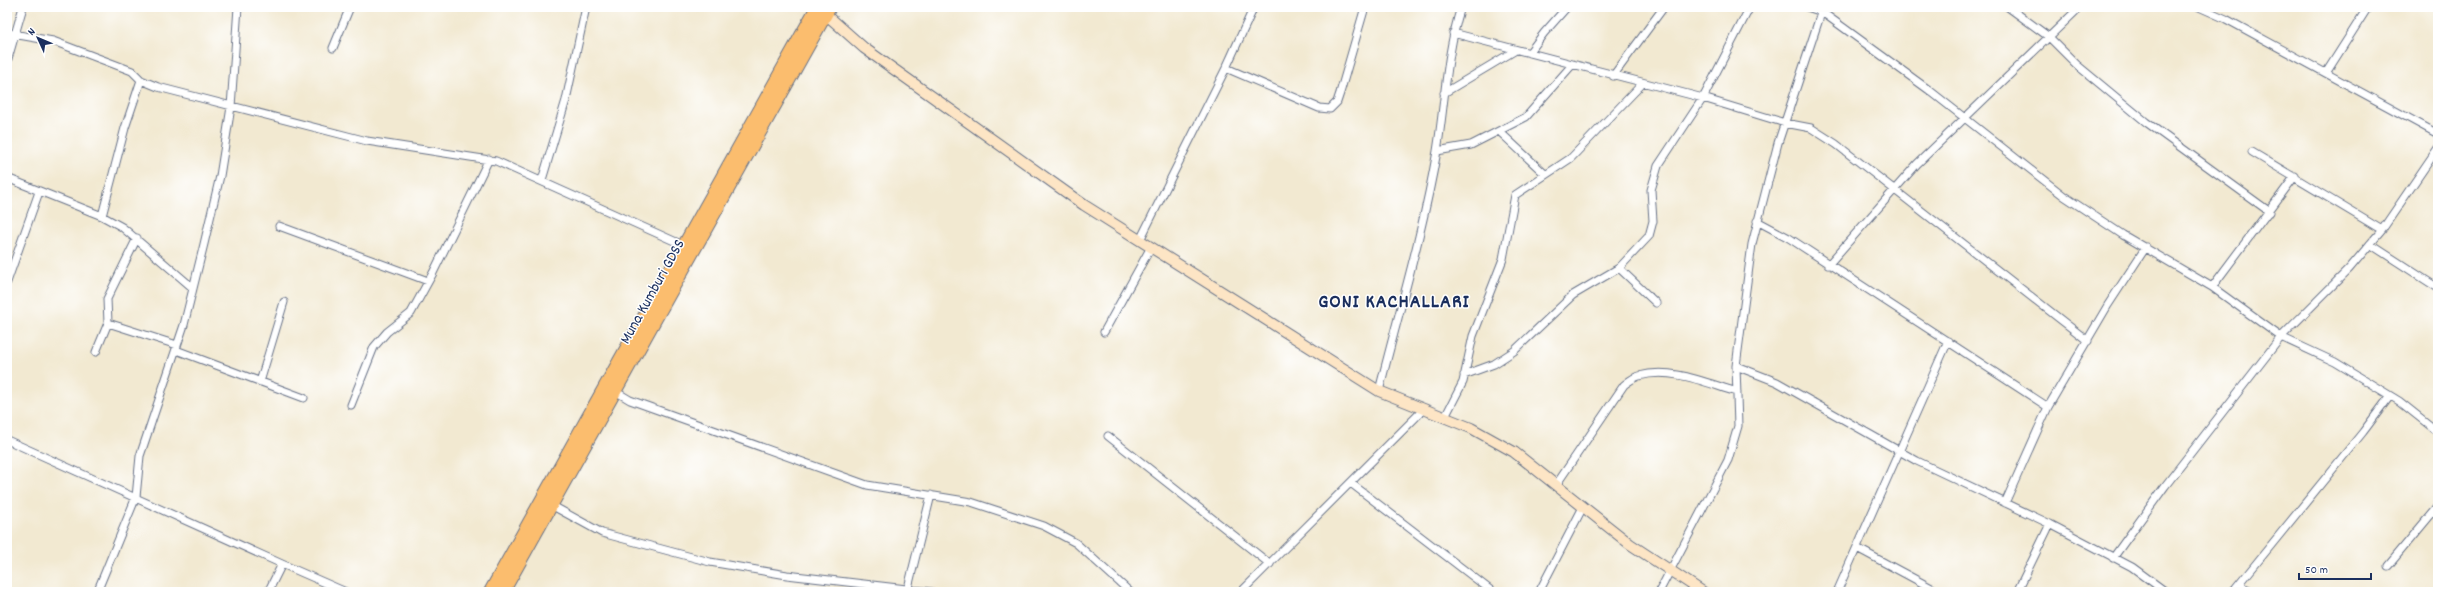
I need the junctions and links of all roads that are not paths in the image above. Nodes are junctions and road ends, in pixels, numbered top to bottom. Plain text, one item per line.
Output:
1 (23, 7) edge
2 (238, 7) edge
3 (350, 7) edge
4 (586, 7) edge
5 (1254, 7) edge
6 (1365, 7) edge
7 (1461, 7) edge
8 (1567, 7) edge
9 (1664, 7) edge
10 (1750, 7) edge
11 (1807, 7) edge
12 (2008, 7) edge
13 (2080, 7) edge
14 (2199, 7) edge
15 (2368, 7) edge
16 (821, 9) edge
17 (1822, 9) edge
18 (7, 33) edge
19 (1453, 33) junction
20 (15, 34) junction
21 (2049, 37) junction
22 (333, 48) dead end
23 (1516, 50) junction
24 (1529, 53) junction
25 (7, 62) edge
26 (1572, 64) junction
27 (1226, 68) junction
28 (2326, 73) junction
29 (1613, 76) junction
30 (141, 80) junction
31 (1643, 83) junction
32 (1444, 92) junction
33 (1703, 98) junction
34 (231, 107) junction
35 (1965, 118) junction
36 (1784, 123) junction
37 (1500, 132) junction
38 (2438, 134) edge
39 (2438, 148) edge
40 (1437, 151) junction
41 (2252, 152) dead end
42 (489, 159) junction
43 (1545, 174) junction
44 (2295, 176) junction
45 (7, 178) edge
46 (542, 180) junction
47 (1894, 190) junction
48 (39, 192) junction
49 (2270, 212) junction
50 (102, 216) junction
51 (1757, 221) junction
52 (279, 226) dead end
53 (2382, 230) junction
54 (137, 238) junction
55 (1140, 240) junction
56 (683, 244) junction
57 (2370, 244) junction
58 (1151, 247) junction
59 (2146, 247) junction
60 (1828, 265) junction
61 (1619, 268) junction
62 (428, 281) junction
63 (7, 282) edge
64 (2212, 287) junction
65 (193, 288) junction
66 (2438, 288) edge
67 (284, 302) dead end
68 (1656, 303) dead end
69 (108, 323) junction
70 (1104, 332) dead end
71 (2281, 337) junction
72 (1948, 341) junction
73 (2088, 341) junction
74 (177, 348) junction
75 (96, 352) dead end
76 (1736, 366) junction
77 (1464, 375) junction
78 (260, 382) junction
79 (615, 391) junction
80 (1379, 391) junction
81 (1737, 392) junction
82 (2390, 396) junction
83 (304, 398) dead end
84 (351, 405) dead end
85 (2048, 407) junction
86 (1423, 410) junction
87 (1445, 417) junction
88 (2438, 432) edge
89 (1108, 436) dead end
90 (7, 440) edge
91 (1898, 450) junction
92 (1352, 484) junction
93 (1556, 484) junction
94 (931, 495) junction
95 (136, 498) junction
96 (2005, 503) junction
97 (551, 505) junction
98 (2438, 506) edge
99 (1583, 507) junction
100 (2050, 524) junction
101 (1857, 548) junction
102 (2113, 558) junction
103 (282, 564) junction
104 (1270, 564) junction
105 (2388, 566) dead end
106 (1670, 571) junction
107 (2239, 585) junction
108 (907, 590) edge
109 (97, 592) edge
110 (268, 592) edge
111 (346, 592) edge
112 (490, 592) edge
113 (503, 592) edge
114 (932, 592) edge
115 (1130, 592) edge
116 (1241, 592) edge
117 (1493, 592) edge
118 (1539, 592) edge
119 (1659, 592) edge
120 (1703, 592) edge
121 (1837, 592) edge
122 (1939, 592) edge
123 (2017, 592) edge
124 (2166, 592) edge
125 (2233, 592) edge
126 (2253, 592) edge

1 - 20 street
2 - 34 street
3 - 22 street
4 - 46 street
5 - 27 street
6 - 27 street
7 - 19 street
8 - 24 street
9 - 29 street
10 - 33 street
11 - 17 street
12 - 21 street
13 - 21 street
14 - 28 street
15 - 28 street
16 - 55 main road
16 - 56 highway, Muna Kumburi GDSS
16 - 79 highway, Muna Kumburi GDSS
17 - 35 street
17 - 36 street
18 - 20 street
19 - 23 street
19 - 32 street
20 - 25 street
20 - 30 street
21 - 35 street
21 - 49 street
23 - 24 street
23 - 32 street
24 - 26 street
26 - 29 street
26 - 37 street
27 - 55 street
28 - 38 street
29 - 31 street
30 - 34 street
30 - 50 street
31 - 33 street
31 - 43 street
32 - 40 street
33 - 36 street
33 - 61 street
34 - 42 street
34 - 65 street
35 - 47 street
35 - 59 street
36 - 47 street
36 - 51 street
37 - 40 street
37 - 43 street
39 - 53 street
40 - 80 street
41 - 44 street
42 - 46 street
42 - 62 street
43 - 77 street
44 - 49 street
44 - 53 street
45 - 48 street
46 - 56 street
47 - 60 street
47 - 73 street
48 - 50 street
48 - 63 street
49 - 64 street
50 - 54 street
51 - 60 street
51 - 76 street
52 - 62 street
53 - 57 street
54 - 65 street
54 - 69 street
55 - 58 main road
56 - 112 highway, Muna Kumburi GDSS
57 - 66 street
57 - 71 street
58 - 70 street
58 - 80 main road
59 - 64 street
59 - 73 street
60 - 72 street
61 - 68 street
61 - 77 street
62 - 84 street
64 - 71 street
65 - 74 street
67 - 78 street
69 - 74 street
69 - 75 street
71 - 82 street
71 - 102 street
72 - 85 street
72 - 91 street
73 - 85 street
74 - 78 street
74 - 95 street
76 - 81 street
76 - 91 street
77 - 87 street
78 - 83 street
79 - 94 street
79 - 97 highway, Muna Kumburi GDSS
80 - 86 main road
81 - 93 street
81 - 106 street
82 - 88 street
82 - 107 street
85 - 96 street
86 - 87 main road
86 - 92 street
87 - 93 main road
89 - 104 street
90 - 95 street
91 - 96 street
91 - 101 street
92 - 104 street
92 - 117 street
93 - 99 main road
94 - 108 street
94 - 115 street
95 - 103 street
95 - 109 street
96 - 100 street
97 - 108 street
97 - 113 highway, Muna Kumburi GDSS
98 - 105 street
99 - 106 main road
99 - 118 street
100 - 102 street
100 - 123 street
101 - 121 street
101 - 122 street
102 - 124 street
103 - 110 street
103 - 111 street
104 - 116 street
106 - 119 street
106 - 120 main road
107 - 125 street
107 - 126 street
108 - 114 street

